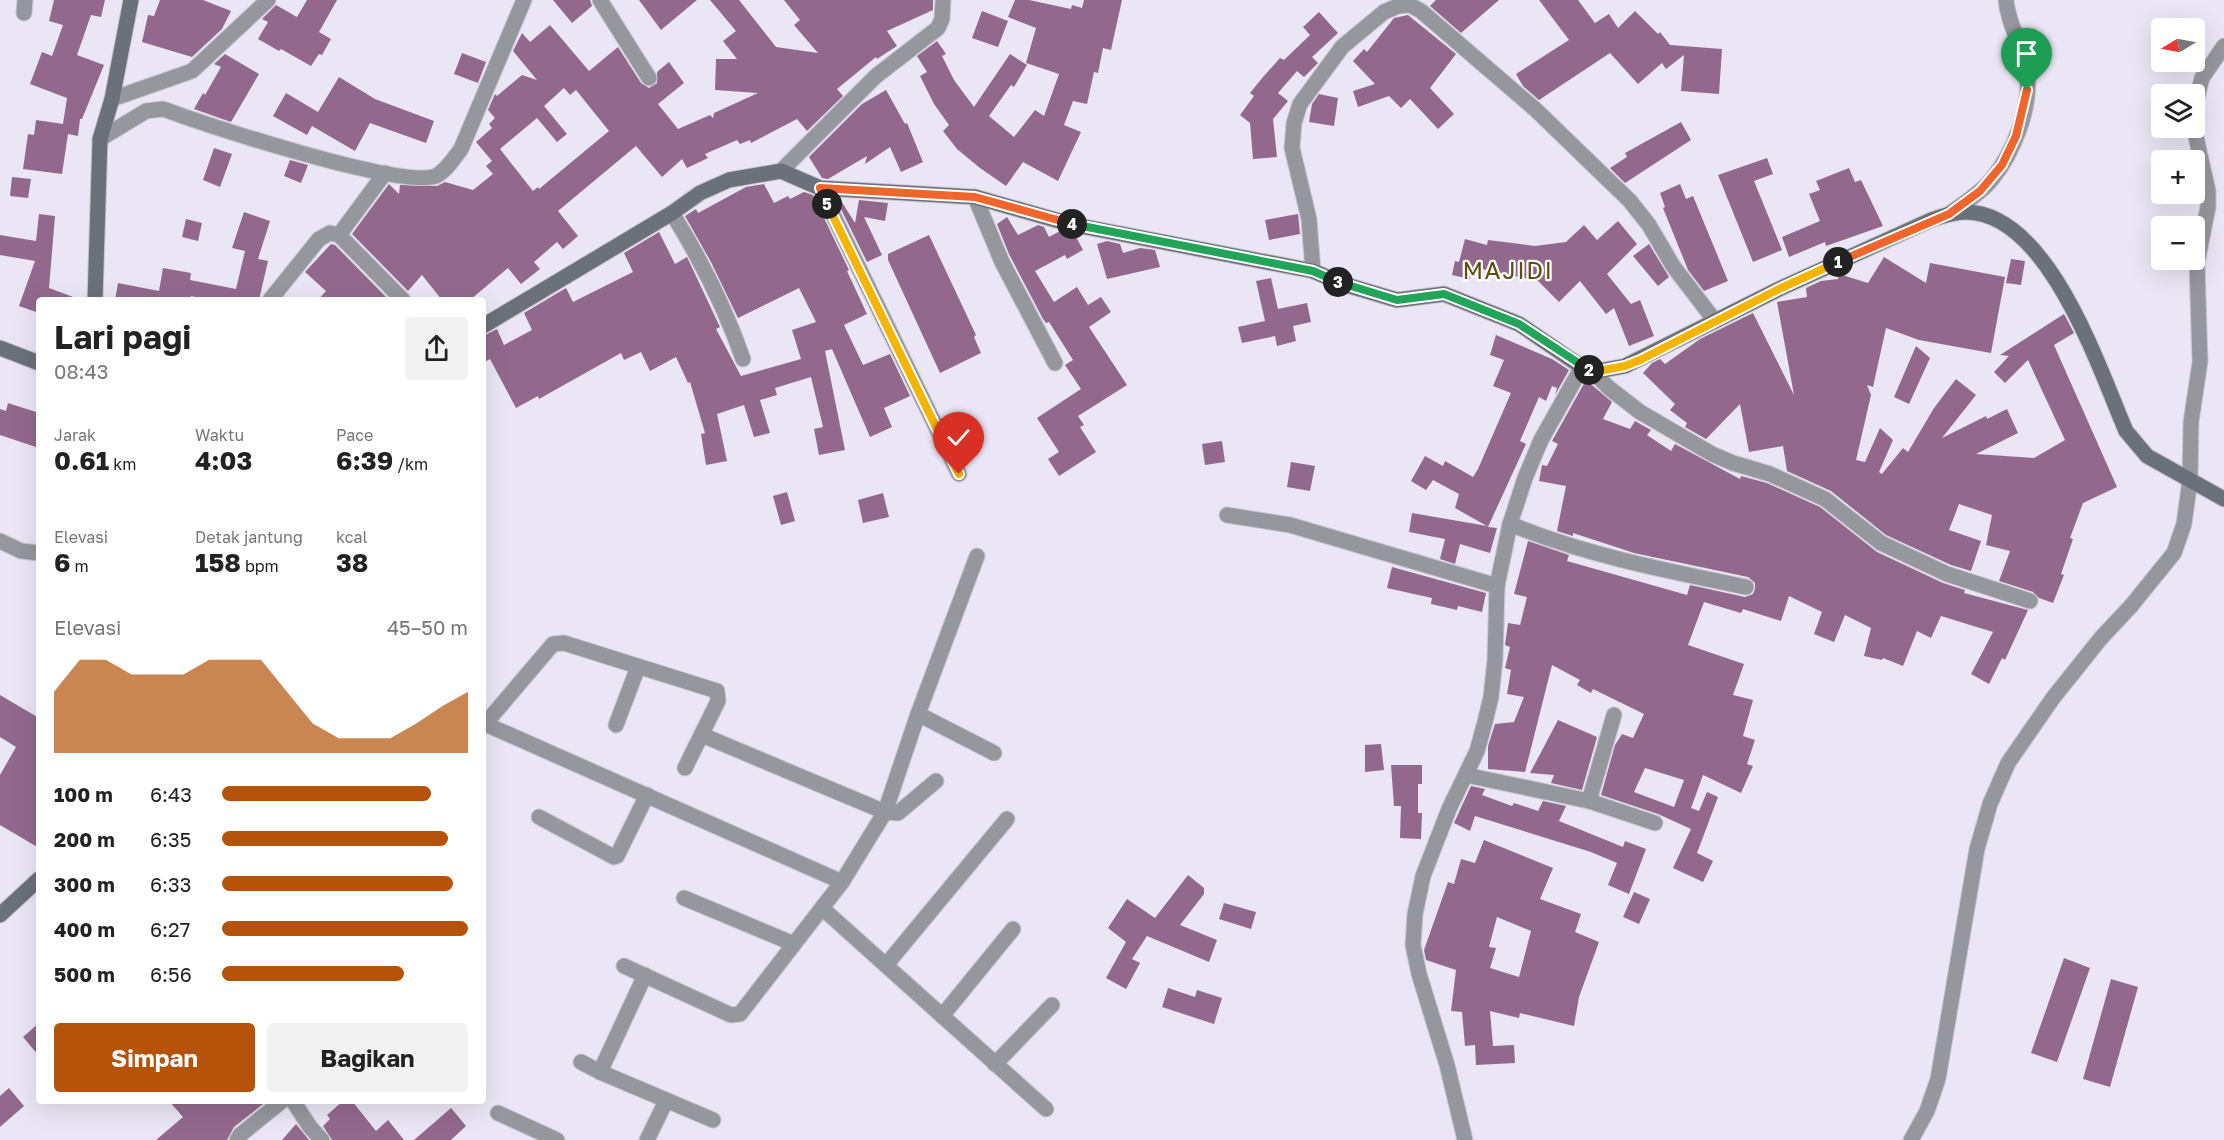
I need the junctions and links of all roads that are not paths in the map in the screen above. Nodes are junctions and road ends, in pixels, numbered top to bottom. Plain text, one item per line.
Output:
1 (131, 0) edge
2 (268, 0) edge
3 (524, 0) edge
4 (600, 0) edge
5 (943, 0) edge
6 (2006, 0) edge
7 (2224, 46) edge
8 (649, 78) dead end
9 (2200, 84) edge
10 (112, 99) junction
11 (2196, 138) edge
12 (100, 139) junction
13 (781, 171) junction
14 (385, 173) junction
15 (820, 188) junction
16 (975, 197) junction
17 (672, 213) junction
18 (1949, 214) junction
19 (339, 236) junction
20 (1313, 271) junction
21 (95, 297) edge
22 (272, 297) edge
23 (400, 297) edge
24 (1715, 321) junction
25 (486, 324) edge
26 (0, 348) edge
27 (743, 359) dead end
28 (36, 362) edge
29 (1055, 363) dead end
30 (1588, 369) junction
31 (959, 474) dead end
32 (2190, 480) junction
33 (2224, 499) edge
34 (1227, 515) dead end
35 (1510, 524) junction
36 (0, 541) edge
37 (36, 553) edge
38 (977, 556) dead end
39 (1497, 586) junction
40 (1746, 587) dead end
41 (2030, 601) dead end
42 (638, 667) junction
43 (918, 714) junction
44 (1614, 715) dead end
45 (486, 721) edge
46 (486, 724) edge
47 (616, 725) dead end
48 (702, 735) junction
49 (994, 753) dead end
50 (685, 768) dead end
51 (1466, 775) junction
52 (936, 781) dead end
53 (647, 795) junction
54 (1589, 801) junction
55 (885, 812) junction
56 (538, 817) dead end
57 (1007, 819) dead end
58 (1655, 823) dead end
59 (36, 882) edge
60 (842, 882) junction
61 (684, 898) dead end
62 (822, 908) junction
63 (0, 915) edge
64 (1013, 929) dead end
65 (794, 944) junction
66 (886, 965) junction
67 (624, 966) dead end
68 (645, 975) junction
69 (1052, 1005) dead end
70 (942, 1016) junction
71 (580, 1062) dead end
72 (995, 1064) junction
73 (600, 1072) junction
74 (666, 1101) junction
75 (278, 1104) edge
76 (295, 1104) edge
77 (1046, 1110) dead end
78 (498, 1113) dead end
79 (712, 1120) dead end
80 (237, 1140) edge
81 (322, 1140) edge
82 (555, 1140) edge
83 (647, 1140) edge
84 (1465, 1140) edge
85 (1911, 1140) edge

1 - 10 street
2 - 10 street
3 - 14 street
4 - 8 street
5 - 13 street
6 - 18 street
7 - 9 street
10 - 12 street
11 - 32 street
12 - 14 street
12 - 21 street
13 - 15 street
13 - 17 street
14 - 19 street
15 - 16 street
15 - 31 street
16 - 20 street
16 - 29 street
17 - 25 street
17 - 27 street
18 - 24 street
18 - 32 street
19 - 22 street
19 - 23 street
20 - 24 street
20 - 30 street
24 - 30 street
26 - 28 street
30 - 35 street
30 - 41 street
32 - 33 street
32 - 85 street
34 - 39 street
35 - 39 street
35 - 40 street
36 - 37 street
38 - 43 street
39 - 51 street
42 - 45 street
42 - 47 street
42 - 48 street
43 - 49 street
43 - 55 street
44 - 54 street
46 - 53 street
48 - 50 street
48 - 55 street
51 - 54 street
51 - 84 street
52 - 55 street
53 - 56 street
53 - 60 street
54 - 58 street
55 - 60 street
57 - 66 street
59 - 63 street
60 - 62 street
61 - 65 street
62 - 65 street
62 - 66 street
64 - 70 street
65 - 68 street
66 - 70 street
67 - 68 street
68 - 73 street
69 - 72 street
70 - 72 street
71 - 73 street
72 - 77 street
73 - 74 street
74 - 79 street
74 - 83 street
75 - 80 street
76 - 81 street
78 - 82 street

